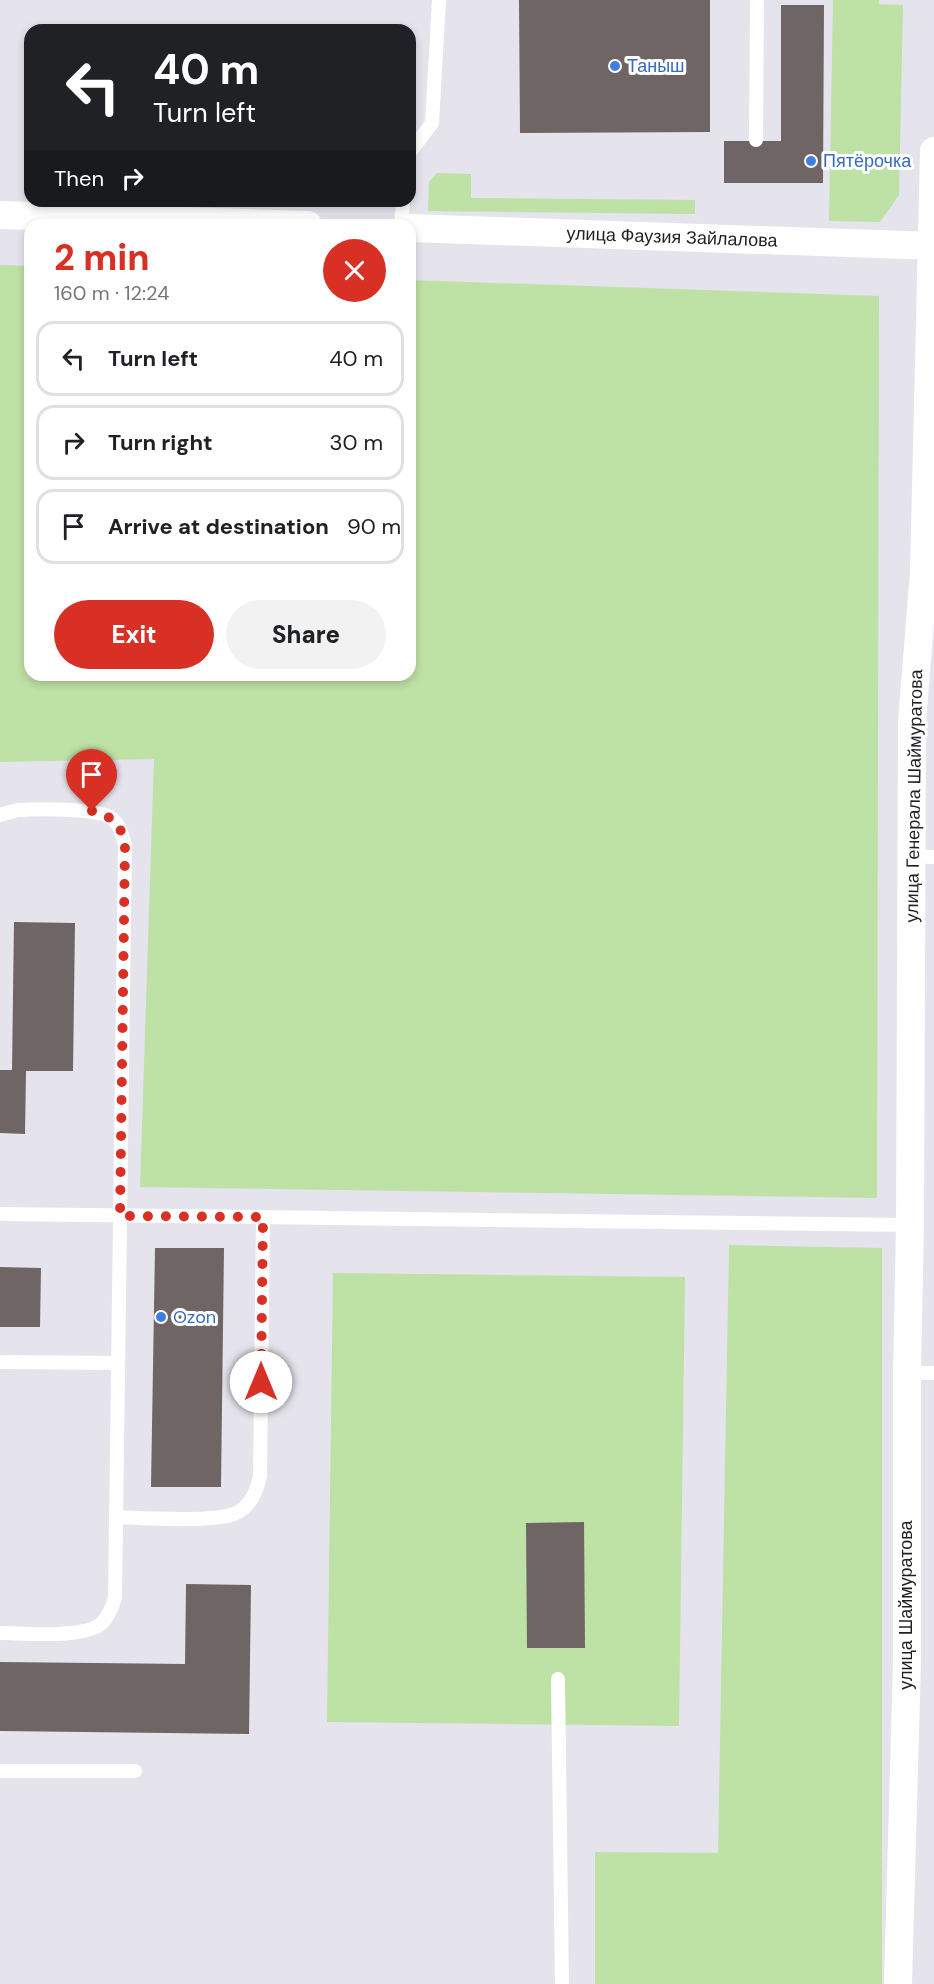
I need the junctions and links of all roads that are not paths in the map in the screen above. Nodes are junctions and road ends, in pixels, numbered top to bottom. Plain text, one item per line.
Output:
1 (439, 0) edge
2 (757, 0) edge
3 (756, 140) dead end
4 (416, 144) edge
5 (934, 151) edge
6 (0, 215) edge
7 (123, 219) edge
8 (416, 228) edge
9 (933, 246) edge
10 (0, 815) edge
11 (923, 857) edge
12 (0, 1214) edge
13 (120, 1216) junction
14 (263, 1217) junction
15 (910, 1225) junction
16 (0, 1362) edge
17 (118, 1363) junction
18 (920, 1373) edge
19 (116, 1518) junction
20 (0, 1633) edge
21 (558, 1679) dead end
22 (0, 1771) edge
23 (135, 1771) dead end
24 (562, 1984) edge
25 (898, 1984) edge

1 - 4 lane
2 - 3 lane
5 - 9 street, улица Генерала Шаймуратова
6 - 7 street
8 - 9 street, улица Фаузия Зайлалова
9 - 11 street, улица Генерала Шаймуратова
10 - 13 lane
11 - 15 street, улица Генерала Шаймуратова
12 - 13 lane
13 - 14 lane
13 - 17 lane
14 - 15 lane
14 - 19 lane
15 - 18 street, улица Шаймуратова
16 - 17 lane
17 - 19 lane
18 - 25 street, улица Шаймуратова
19 - 20 lane
21 - 24 lane
22 - 23 lane

